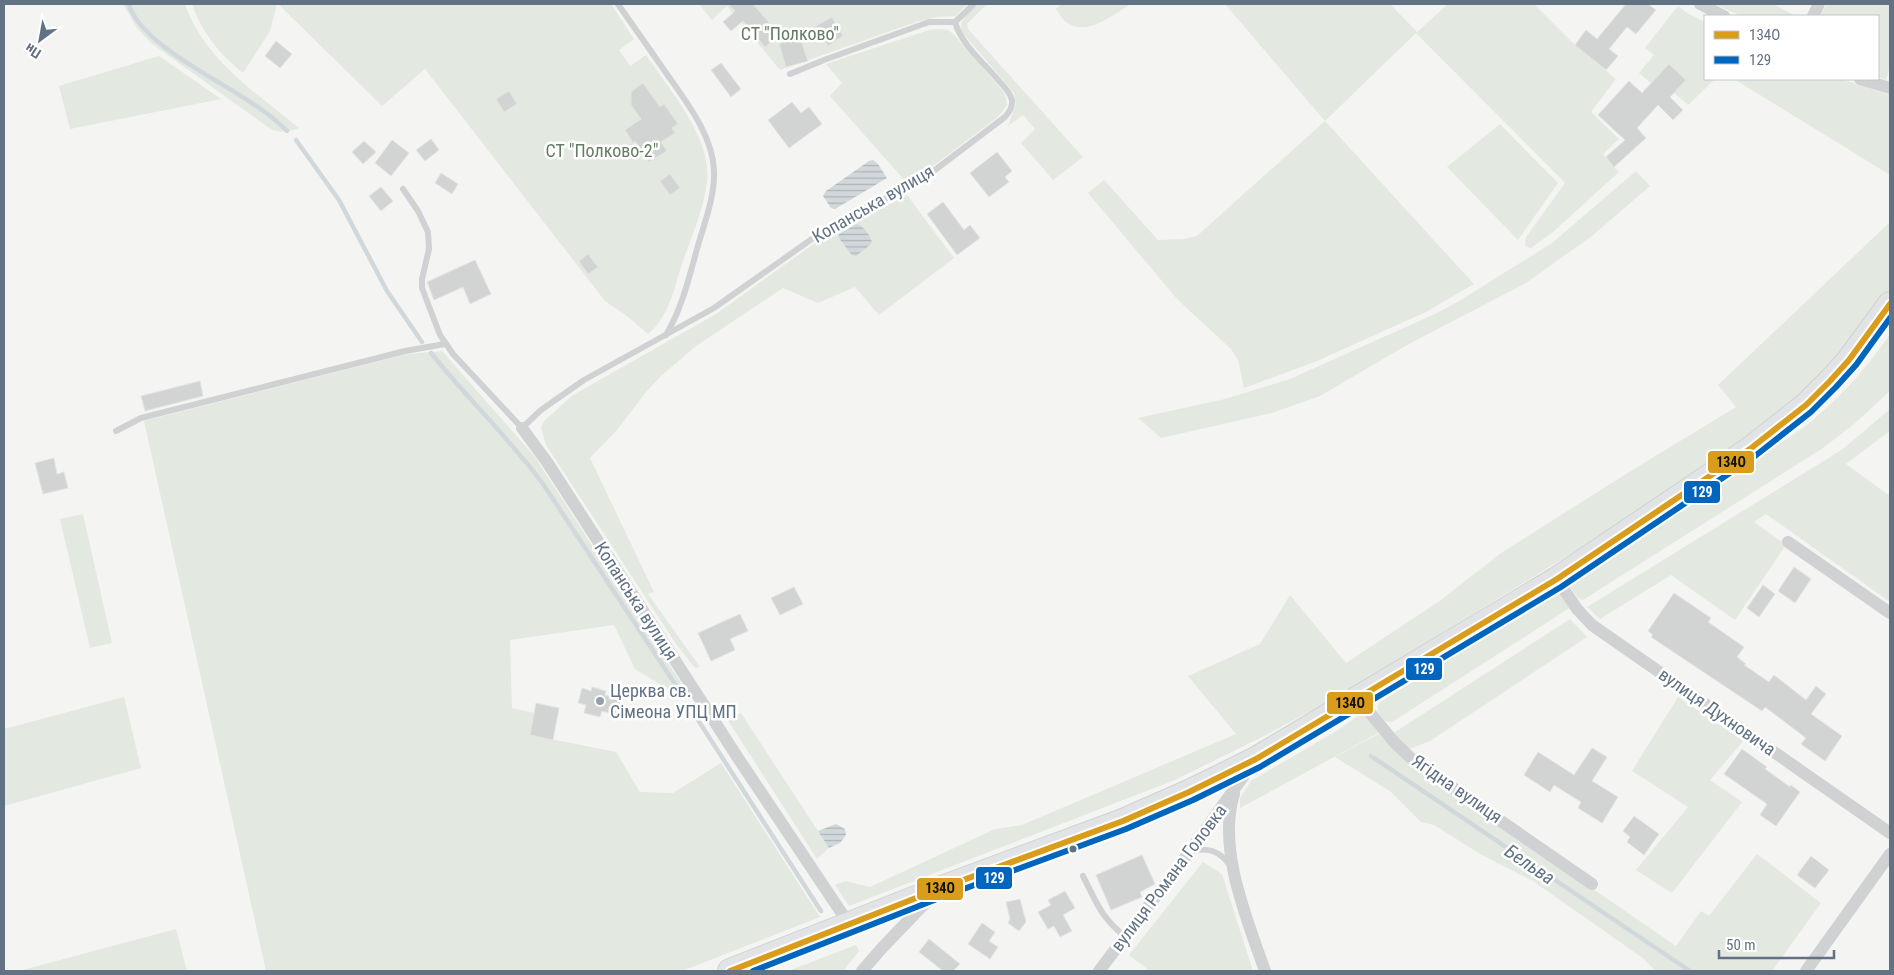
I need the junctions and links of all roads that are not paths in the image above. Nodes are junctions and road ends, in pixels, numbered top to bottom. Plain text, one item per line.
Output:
1 (618, 4) edge
2 (974, 4) edge
3 (1700, 4) edge
4 (1722, 15) edge
5 (955, 22) junction
6 (790, 74) dead end
7 (1863, 80) edge
8 (1890, 88) edge
9 (402, 189) dead end
10 (1890, 304) edge
11 (666, 335) junction
12 (445, 344) junction
13 (522, 428) junction
14 (116, 432) dead end
15 (1788, 542) dead end
16 (1558, 579) junction
17 (1890, 613) edge
18 (1358, 698) junction
19 (1256, 759) junction
20 (1238, 784) junction
21 (1890, 833) edge
22 (1188, 854) junction
23 (1890, 854) edge
24 (1234, 872) junction
25 (1083, 876) dead end
26 (1592, 884) dead end
27 (938, 889) junction
28 (849, 924) junction
29 (1126, 937) junction
30 (730, 971) edge
31 (862, 971) edge
32 (1099, 971) edge
33 (1265, 971) edge
34 (1806, 971) edge

1 - 11 lane
2 - 5 lane
3 - 4 street
5 - 6 lane
5 - 11 lane, Копанська вулиця
7 - 8 street
9 - 12 lane, Копанська вулиця
10 - 16 highway
11 - 13 lane, Копанська вулиця
12 - 13 lane, Копанська вулиця
12 - 14 lane
13 - 28 street, Копанська вулиця
15 - 17 street
16 - 18 highway
16 - 21 street, вулиця Духновича
18 - 19 highway
18 - 26 street, Ягідна вулиця
19 - 20 street, вулиця Романа Головка
19 - 27 highway
20 - 22 street, вулиця Романа Головка
20 - 24 street
22 - 24 lane
22 - 29 street, вулиця Романа Головка
23 - 34 street
24 - 33 street
25 - 29 lane
27 - 28 highway
27 - 31 street
28 - 30 highway
29 - 32 street, вулиця Романа Головка

